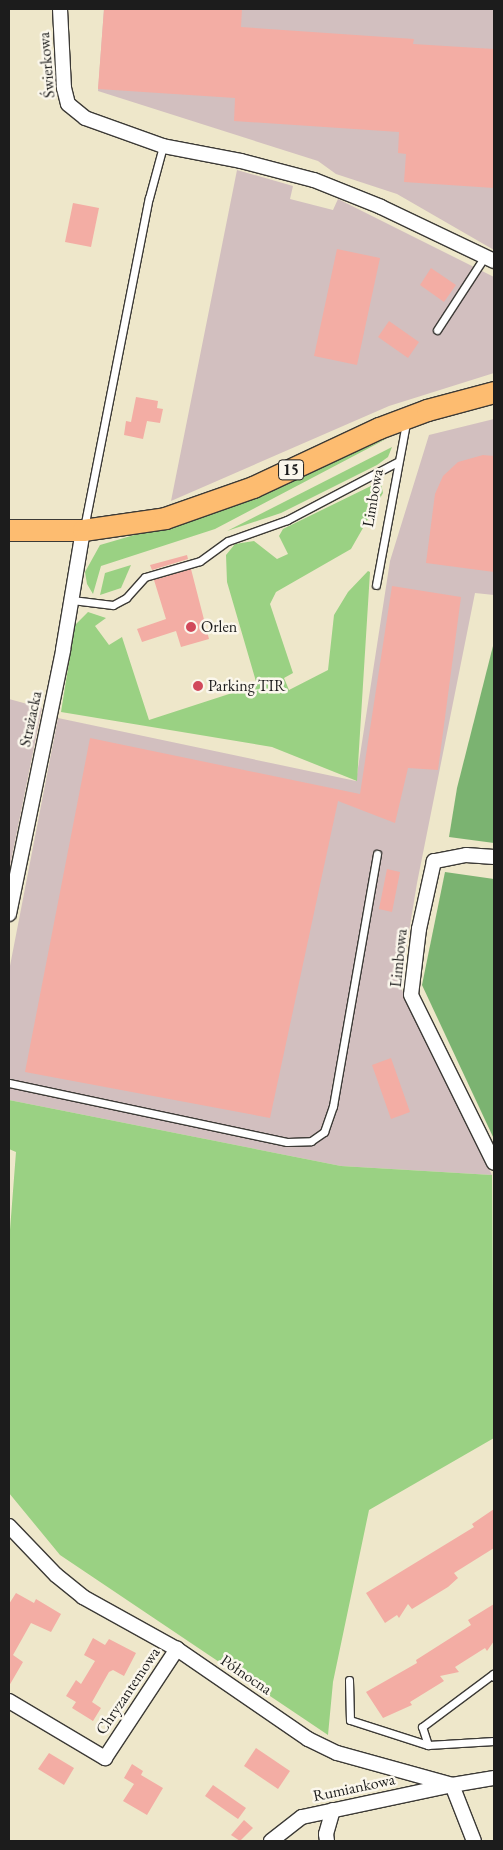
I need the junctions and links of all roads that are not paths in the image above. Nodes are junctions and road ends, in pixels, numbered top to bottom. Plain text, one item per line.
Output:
1 (60, 9) edge
2 (163, 146) junction
3 (490, 259) edge
4 (437, 330) dead end
5 (494, 392) edge
6 (407, 418) junction
7 (397, 462) junction
8 (9, 530) edge
9 (83, 530) junction
10 (376, 585) dead end
11 (72, 600) junction
12 (377, 854) dead end
13 (494, 857) edge
14 (9, 914) edge
15 (9, 1083) edge
16 (494, 1163) edge
17 (9, 1526) edge
18 (177, 1650) junction
19 (494, 1677) edge
20 (348, 1680) dead end
21 (9, 1701) edge
22 (494, 1741) edge
23 (428, 1745) junction
24 (494, 1778) edge
25 (452, 1785) junction
26 (333, 1810) junction
27 (271, 1841) edge
28 (327, 1841) edge
29 (474, 1841) edge

1 - 2 street, Świerkowa
2 - 3 street, Świerkowa
2 - 9 lane
3 - 4 lane
5 - 6 main road, 15
6 - 7 lane, Limbowa
6 - 9 main road, 15
7 - 10 lane, Limbowa
7 - 11 lane
8 - 9 main road, 15
9 - 11 street, Strażacka
11 - 14 street, Strażacka
12 - 15 lane
13 - 16 street, Limbowa
17 - 18 street, Północna
18 - 21 street, Chryzantemowa
18 - 25 street, Północna
19 - 23 lane
20 - 23 lane
22 - 23 lane
24 - 25 street, Północna
25 - 26 street, Rumiankowa
25 - 29 street
26 - 27 street, Rumiankowa
26 - 28 street

